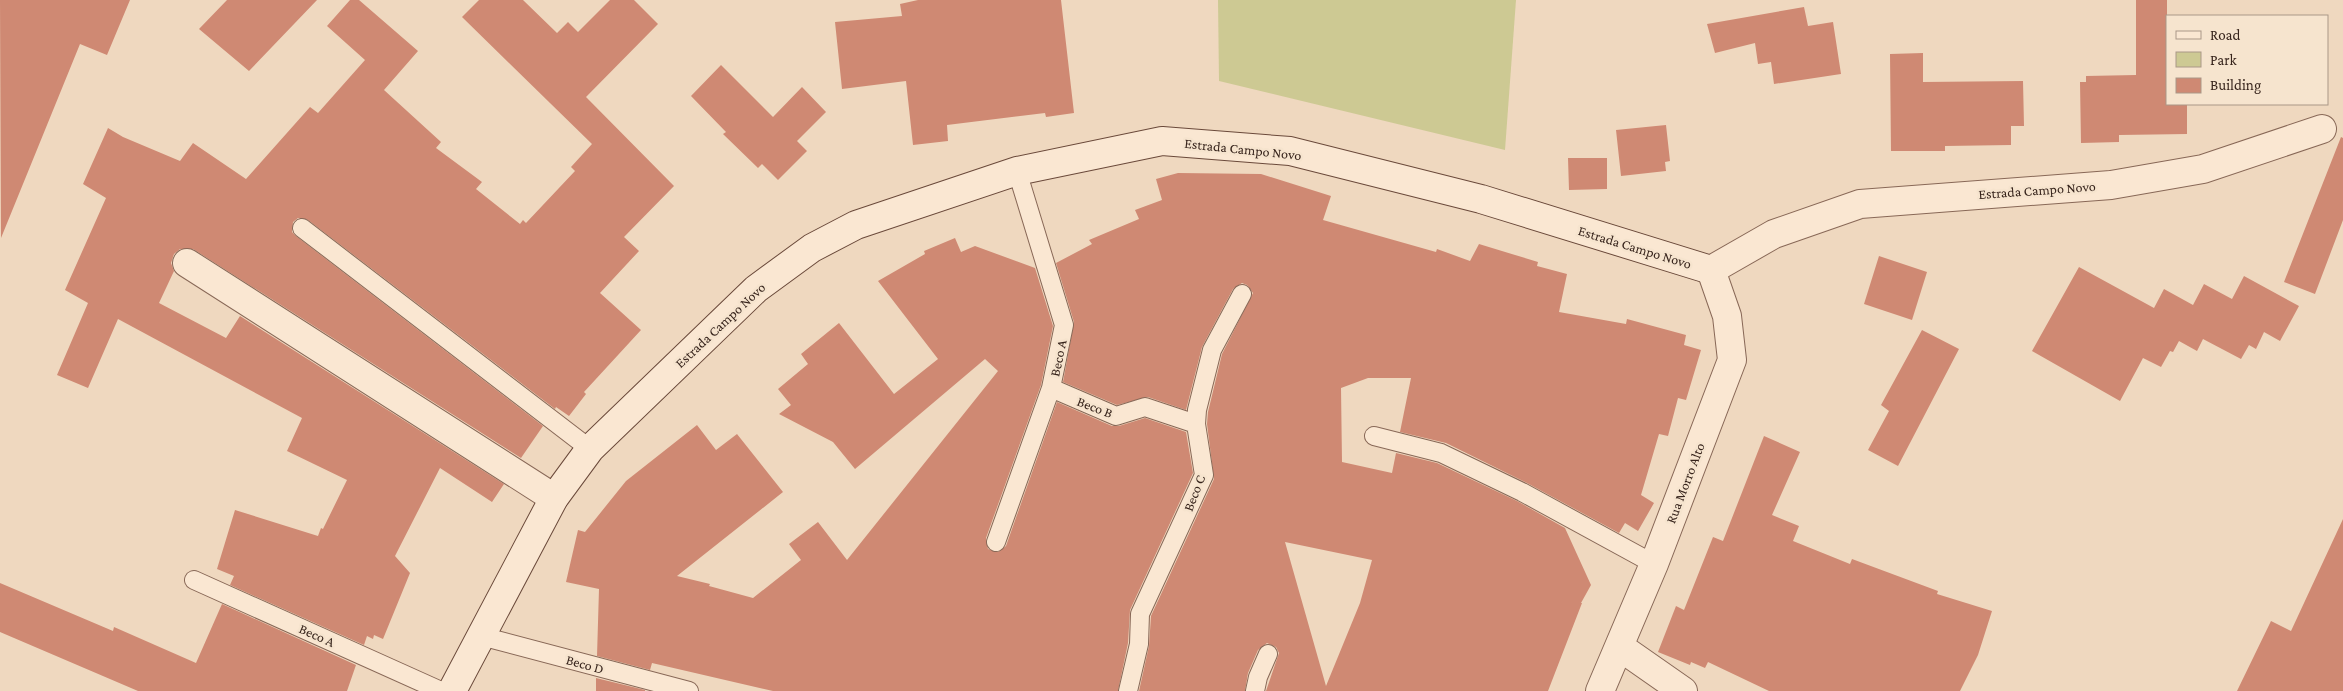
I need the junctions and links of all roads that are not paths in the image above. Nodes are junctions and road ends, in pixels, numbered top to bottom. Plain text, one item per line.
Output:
1 (2322, 129) dead end
2 (1018, 171) junction
3 (302, 228) dead end
4 (187, 263) dead end
5 (1711, 270) junction
6 (1242, 294) dead end
7 (1051, 388) junction
8 (1196, 424) junction
9 (1374, 436) dead end
10 (590, 449) junction
11 (554, 498) junction
12 (996, 542) dead end
13 (1654, 564) junction
14 (194, 580) dead end
15 (481, 636) junction
16 (1620, 647) junction
17 (1268, 654) dead end
18 (441, 691) edge
19 (452, 691) edge
20 (688, 691) edge
21 (1128, 691) edge
22 (1256, 691) edge
23 (1600, 691) edge
24 (1683, 691) edge

1 - 5 street, Estrada Campo Novo
2 - 5 street, Estrada Campo Novo
2 - 7 lane, Beco A
2 - 10 street, Estrada Campo Novo
3 - 10 lane
4 - 11 street
5 - 13 street, Rua Morro Alto
6 - 8 lane, Beco C
7 - 8 lane, Beco B
7 - 12 lane, Beco A
8 - 21 lane, Beco C
9 - 13 lane
10 - 11 street, Estrada Campo Novo
11 - 15 street, Estrada Campo Novo
13 - 16 street, Rua Morro Alto
14 - 18 lane, Beco A
15 - 19 street, Estrada Campo Novo
15 - 20 lane, Beco D
16 - 23 street, Rua Morro Alto
16 - 24 street
17 - 22 lane

